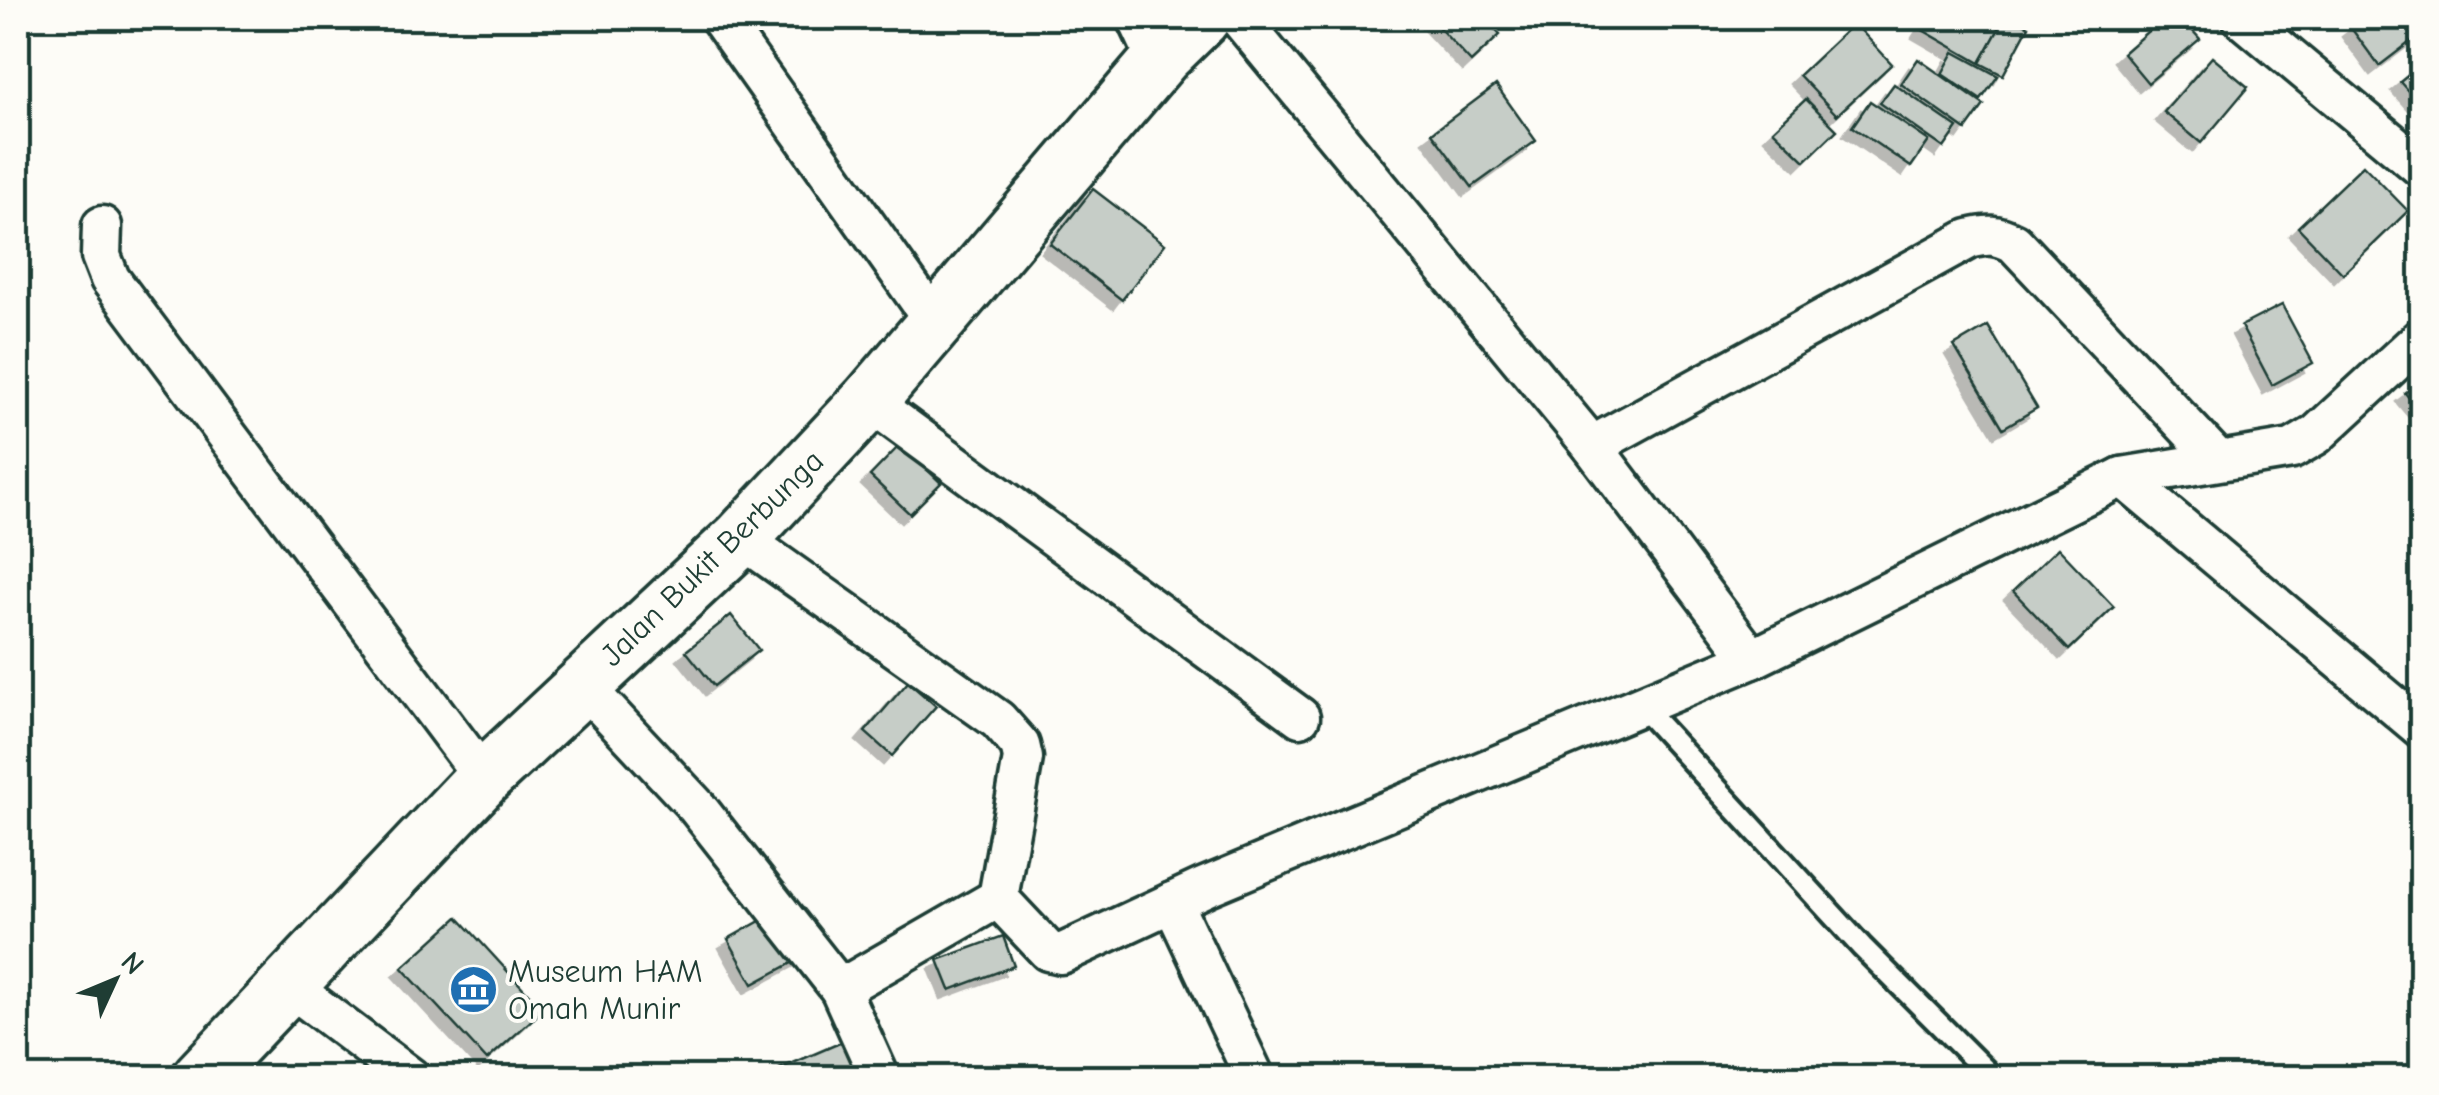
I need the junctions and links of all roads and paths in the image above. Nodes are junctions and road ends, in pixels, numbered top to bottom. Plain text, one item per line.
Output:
1 (720, 18) edge
2 (1202, 18) edge
3 (1239, 18) edge
4 (2242, 18) edge
5 (1154, 37) edge
6 (2422, 168) edge
7 (102, 226) dead end
8 (934, 321) junction
9 (2422, 337) edge
10 (869, 400) junction
11 (1592, 446) junction
12 (2217, 459) junction
13 (2122, 477) junction
14 (741, 538) junction
15 (1752, 660) junction
16 (582, 684) junction
17 (1641, 706) junction
18 (1300, 716) dead end
19 (2422, 729) edge
20 (484, 778) junction
21 (998, 898) junction
22 (1172, 902) junction
23 (288, 984) junction
24 (840, 990) junction
25 (200, 1078) edge
26 (411, 1078) edge
27 (880, 1078) edge
28 (1256, 1078) edge
29 (1993, 1078) edge

1 - 8 street
2 - 5 main road, Jalan Bukit Berbunga
3 - 11 street
4 - 6 street
5 - 8 main road, Jalan Bukit Berbunga
7 - 20 street
8 - 10 main road, Jalan Bukit Berbunga
9 - 12 street
10 - 14 main road, Jalan Bukit Berbunga
10 - 18 street
11 - 12 street
11 - 15 street
12 - 13 street
13 - 15 street
13 - 19 street
14 - 16 main road, Jalan Bukit Berbunga
14 - 21 street
15 - 17 street
16 - 20 main road, Jalan Bukit Berbunga
16 - 24 street
17 - 22 street
17 - 29 lane
20 - 23 main road, Jalan Bukit Berbunga
21 - 22 street
21 - 24 street
22 - 28 street
23 - 25 main road, Jalan Bukit Berbunga
23 - 26 street
24 - 27 street

